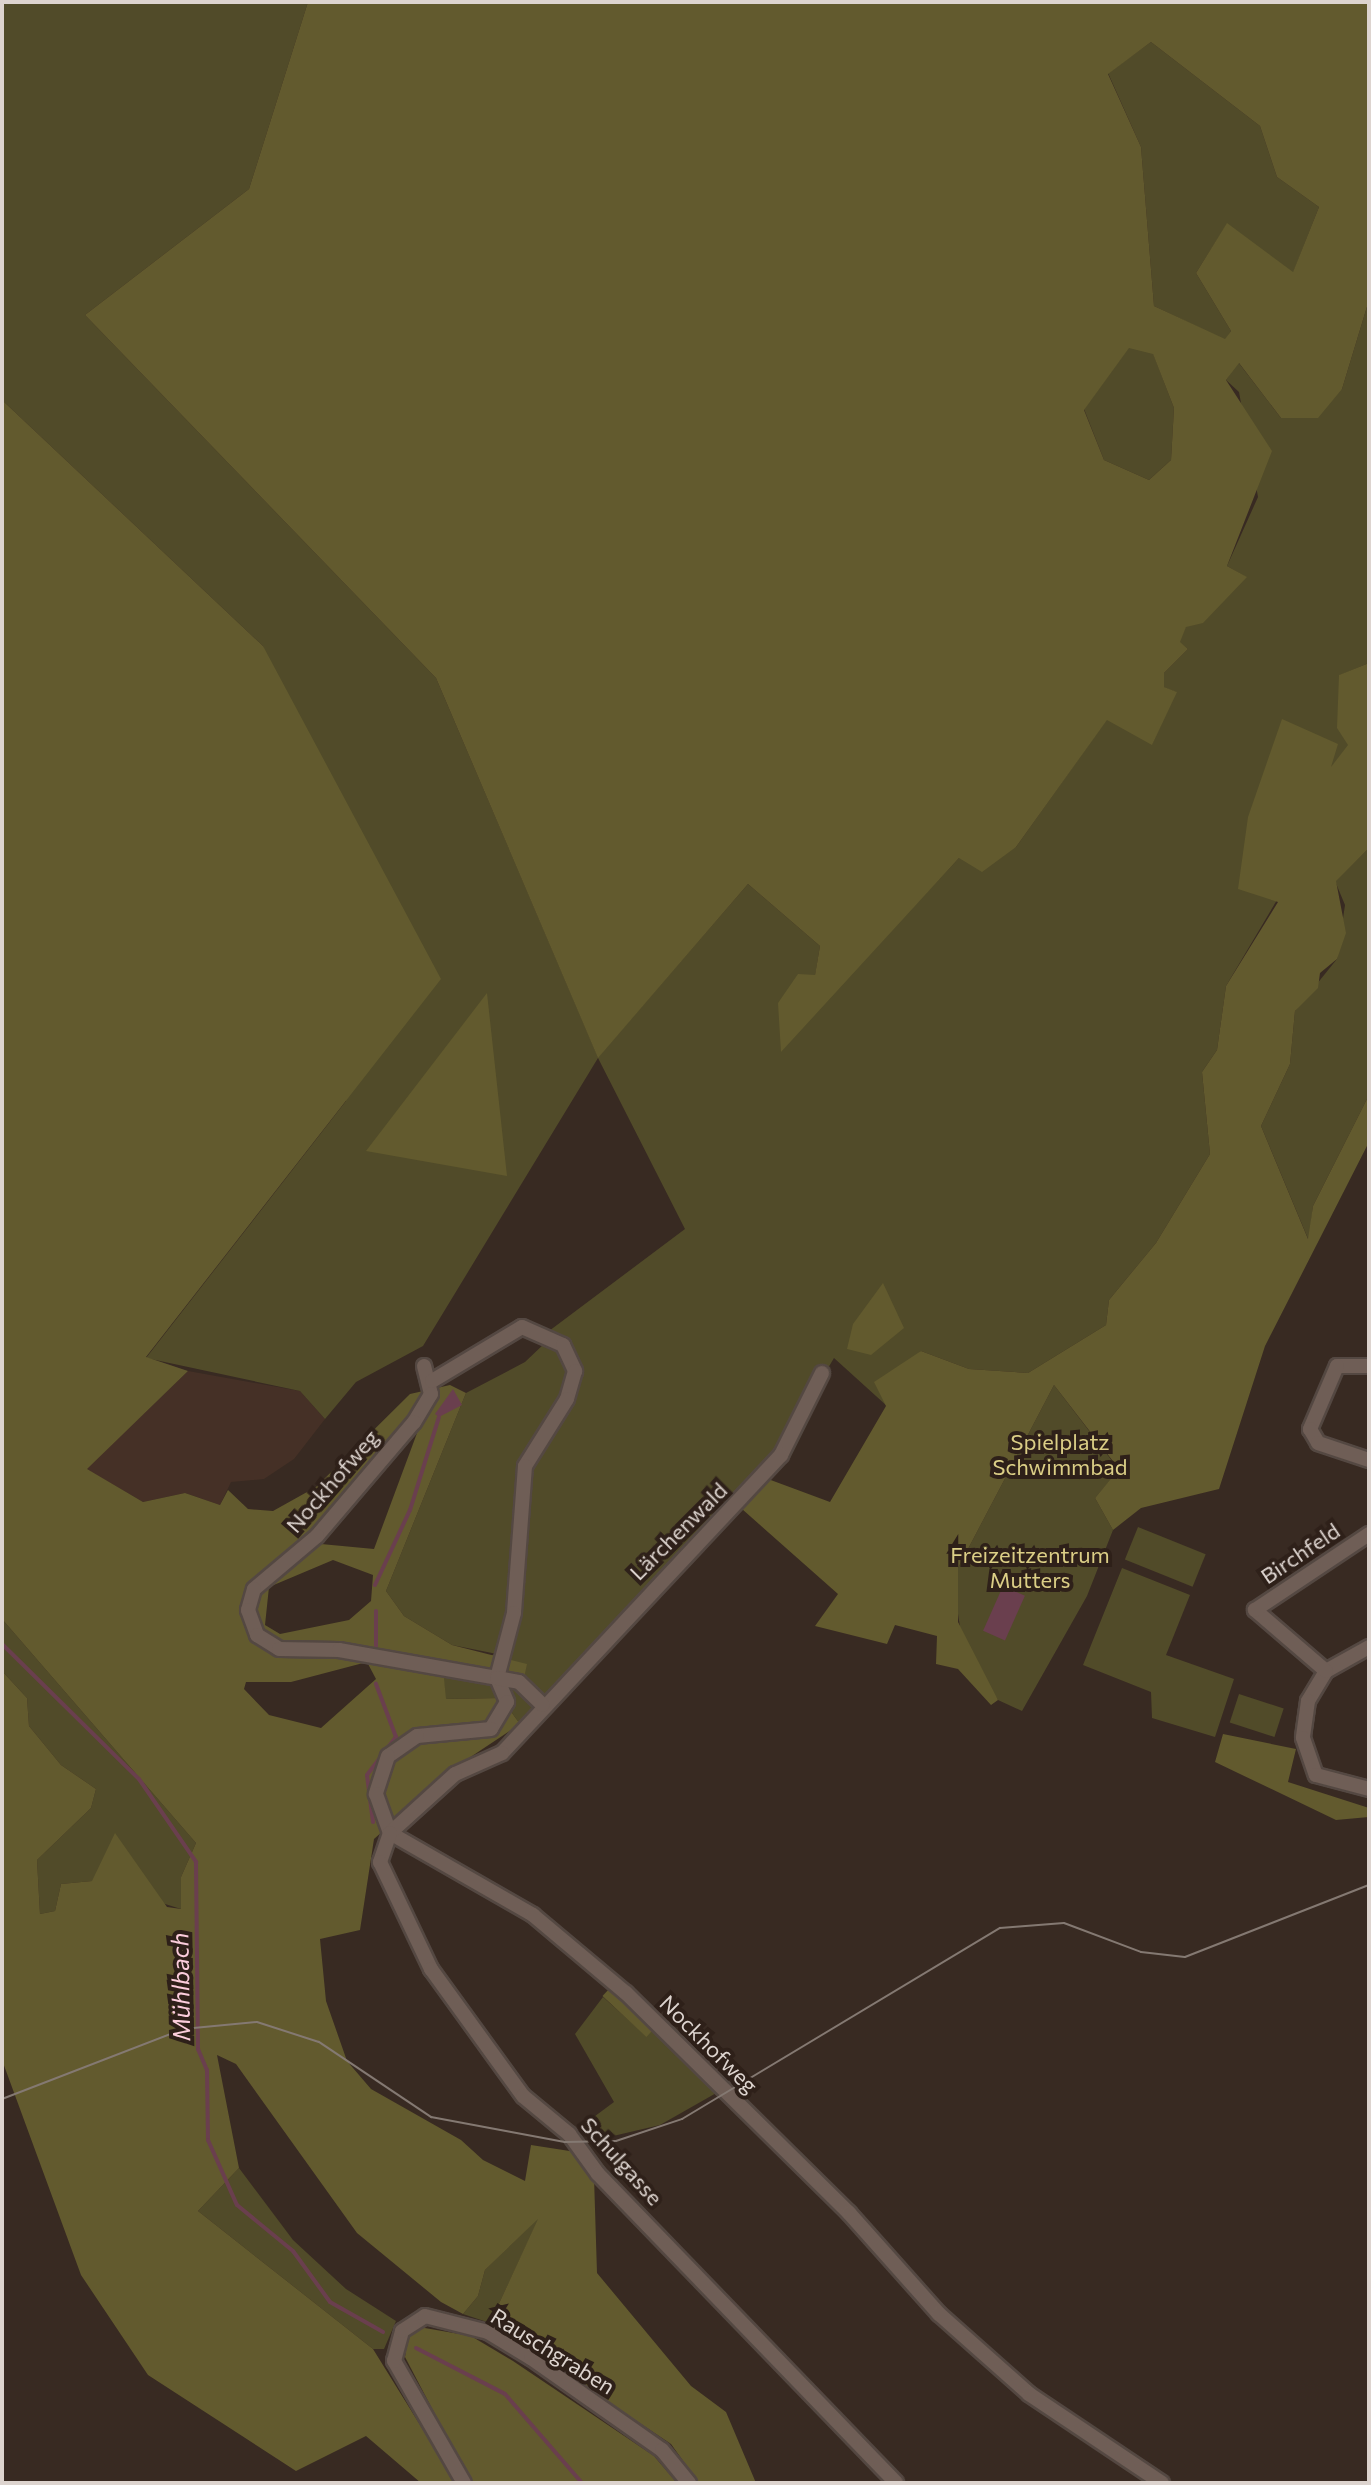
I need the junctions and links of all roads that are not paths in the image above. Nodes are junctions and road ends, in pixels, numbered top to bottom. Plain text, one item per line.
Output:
1 (424, 1366) dead end
2 (1369, 1366) edge
3 (822, 1373) dead end
4 (432, 1381) junction
5 (1369, 1460) edge
6 (1369, 1534) edge
7 (1369, 1647) edge
8 (1326, 1671) junction
9 (497, 1678) junction
10 (543, 1705) junction
11 (1369, 1789) edge
12 (390, 1833) junction
13 (464, 2483) edge
14 (689, 2483) edge
15 (896, 2483) edge
16 (1162, 2483) edge

1 - 4 street
2 - 5 street
3 - 10 street, Lärchenwald
4 - 9 street
4 - 9 street, Nockhofweg
6 - 8 street, Birchfeld
7 - 8 street
8 - 11 street
9 - 10 street
9 - 12 street
10 - 12 street, Lärchenwald
12 - 15 street, Schulgasse
12 - 16 street, Nockhofweg
13 - 14 street, Rauschgraben

